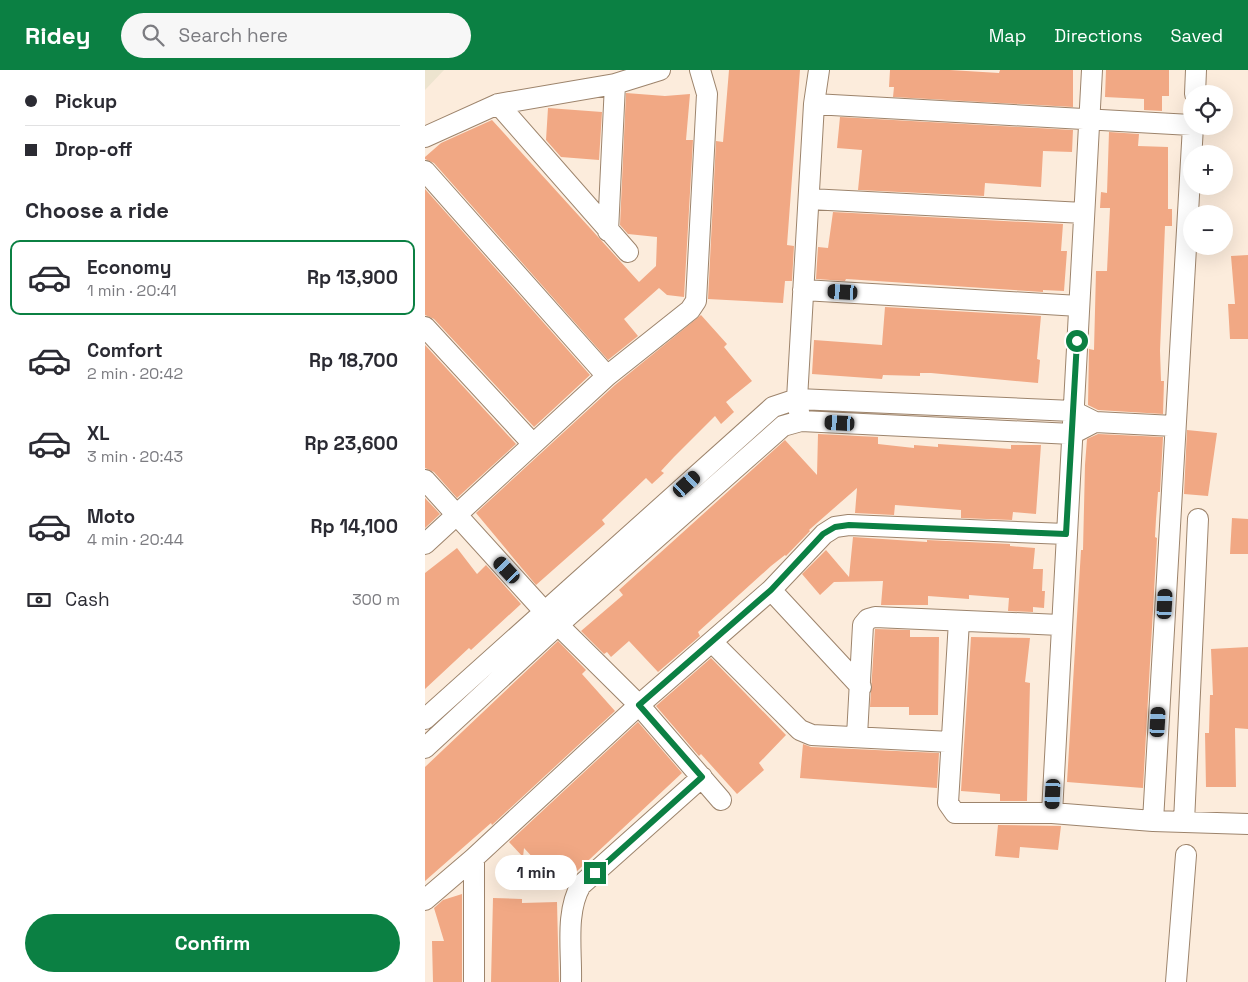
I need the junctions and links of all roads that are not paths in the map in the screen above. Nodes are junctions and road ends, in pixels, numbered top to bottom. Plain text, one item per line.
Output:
1 (660, 70) edge
2 (700, 70) edge
3 (819, 70) edge
4 (1092, 70) edge
5 (1196, 70) edge
6 (615, 84) junction
7 (1195, 85) edge
8 (498, 104) junction
9 (814, 104) junction
10 (1089, 119) junction
11 (1183, 125) edge
12 (1191, 135) edge
13 (425, 138) edge
14 (425, 171) edge
15 (809, 199) junction
16 (1084, 213) junction
17 (608, 231) junction
18 (628, 252) dead end
19 (803, 290) junction
20 (1079, 306) junction
21 (425, 327) edge
22 (607, 376) junction
23 (797, 399) junction
24 (1073, 411) junction
25 (801, 421) junction
26 (1095, 422) junction
27 (1174, 426) junction
28 (1072, 434) junction
29 (533, 444) junction
30 (425, 480) edge
31 (457, 516) junction
32 (1198, 519) dead end
33 (1066, 534) junction
34 (425, 544) edge
35 (771, 590) junction
36 (551, 618) junction
37 (959, 621) junction
38 (1060, 625) junction
39 (712, 642) junction
40 (861, 686) junction
41 (639, 705) junction
42 (425, 719) edge
43 (857, 736) junction
44 (951, 742) junction
45 (425, 748) edge
46 (702, 777) junction
47 (721, 800) dead end
48 (1052, 813) junction
49 (1153, 821) junction
50 (1185, 822) junction
51 (1248, 824) edge
52 (1186, 855) dead end
53 (474, 858) junction
54 (425, 900) edge
55 (474, 982) edge
56 (571, 982) edge
57 (1176, 982) edge

1 - 6 street
2 - 22 street
3 - 9 street
4 - 10 street
5 - 7 street
6 - 8 street
6 - 17 street
8 - 13 street
8 - 17 street
9 - 10 street
9 - 15 street
10 - 11 street
10 - 16 street
12 - 27 street
14 - 22 street
15 - 16 street
15 - 19 street
16 - 20 street
17 - 18 street
19 - 20 street
19 - 23 street
20 - 24 street
21 - 29 street
22 - 29 street
23 - 24 street
23 - 25 street
23 - 36 street
24 - 26 street
24 - 28 street
25 - 28 street
25 - 36 street
26 - 27 street
26 - 28 street
27 - 49 street
28 - 33 street
29 - 31 street
30 - 31 street
31 - 34 street
31 - 36 street
32 - 50 street
33 - 35 street
33 - 38 street
35 - 39 street
35 - 40 street
36 - 41 street
36 - 42 street
36 - 45 street
37 - 38 street
37 - 40 street
37 - 44 street
38 - 48 street
39 - 41 street
39 - 43 street
40 - 43 street
41 - 46 street
41 - 53 street
43 - 44 street
44 - 48 street
46 - 47 street
46 - 56 street
48 - 49 street
49 - 50 street
50 - 51 street
52 - 57 street
53 - 54 street
53 - 55 street

